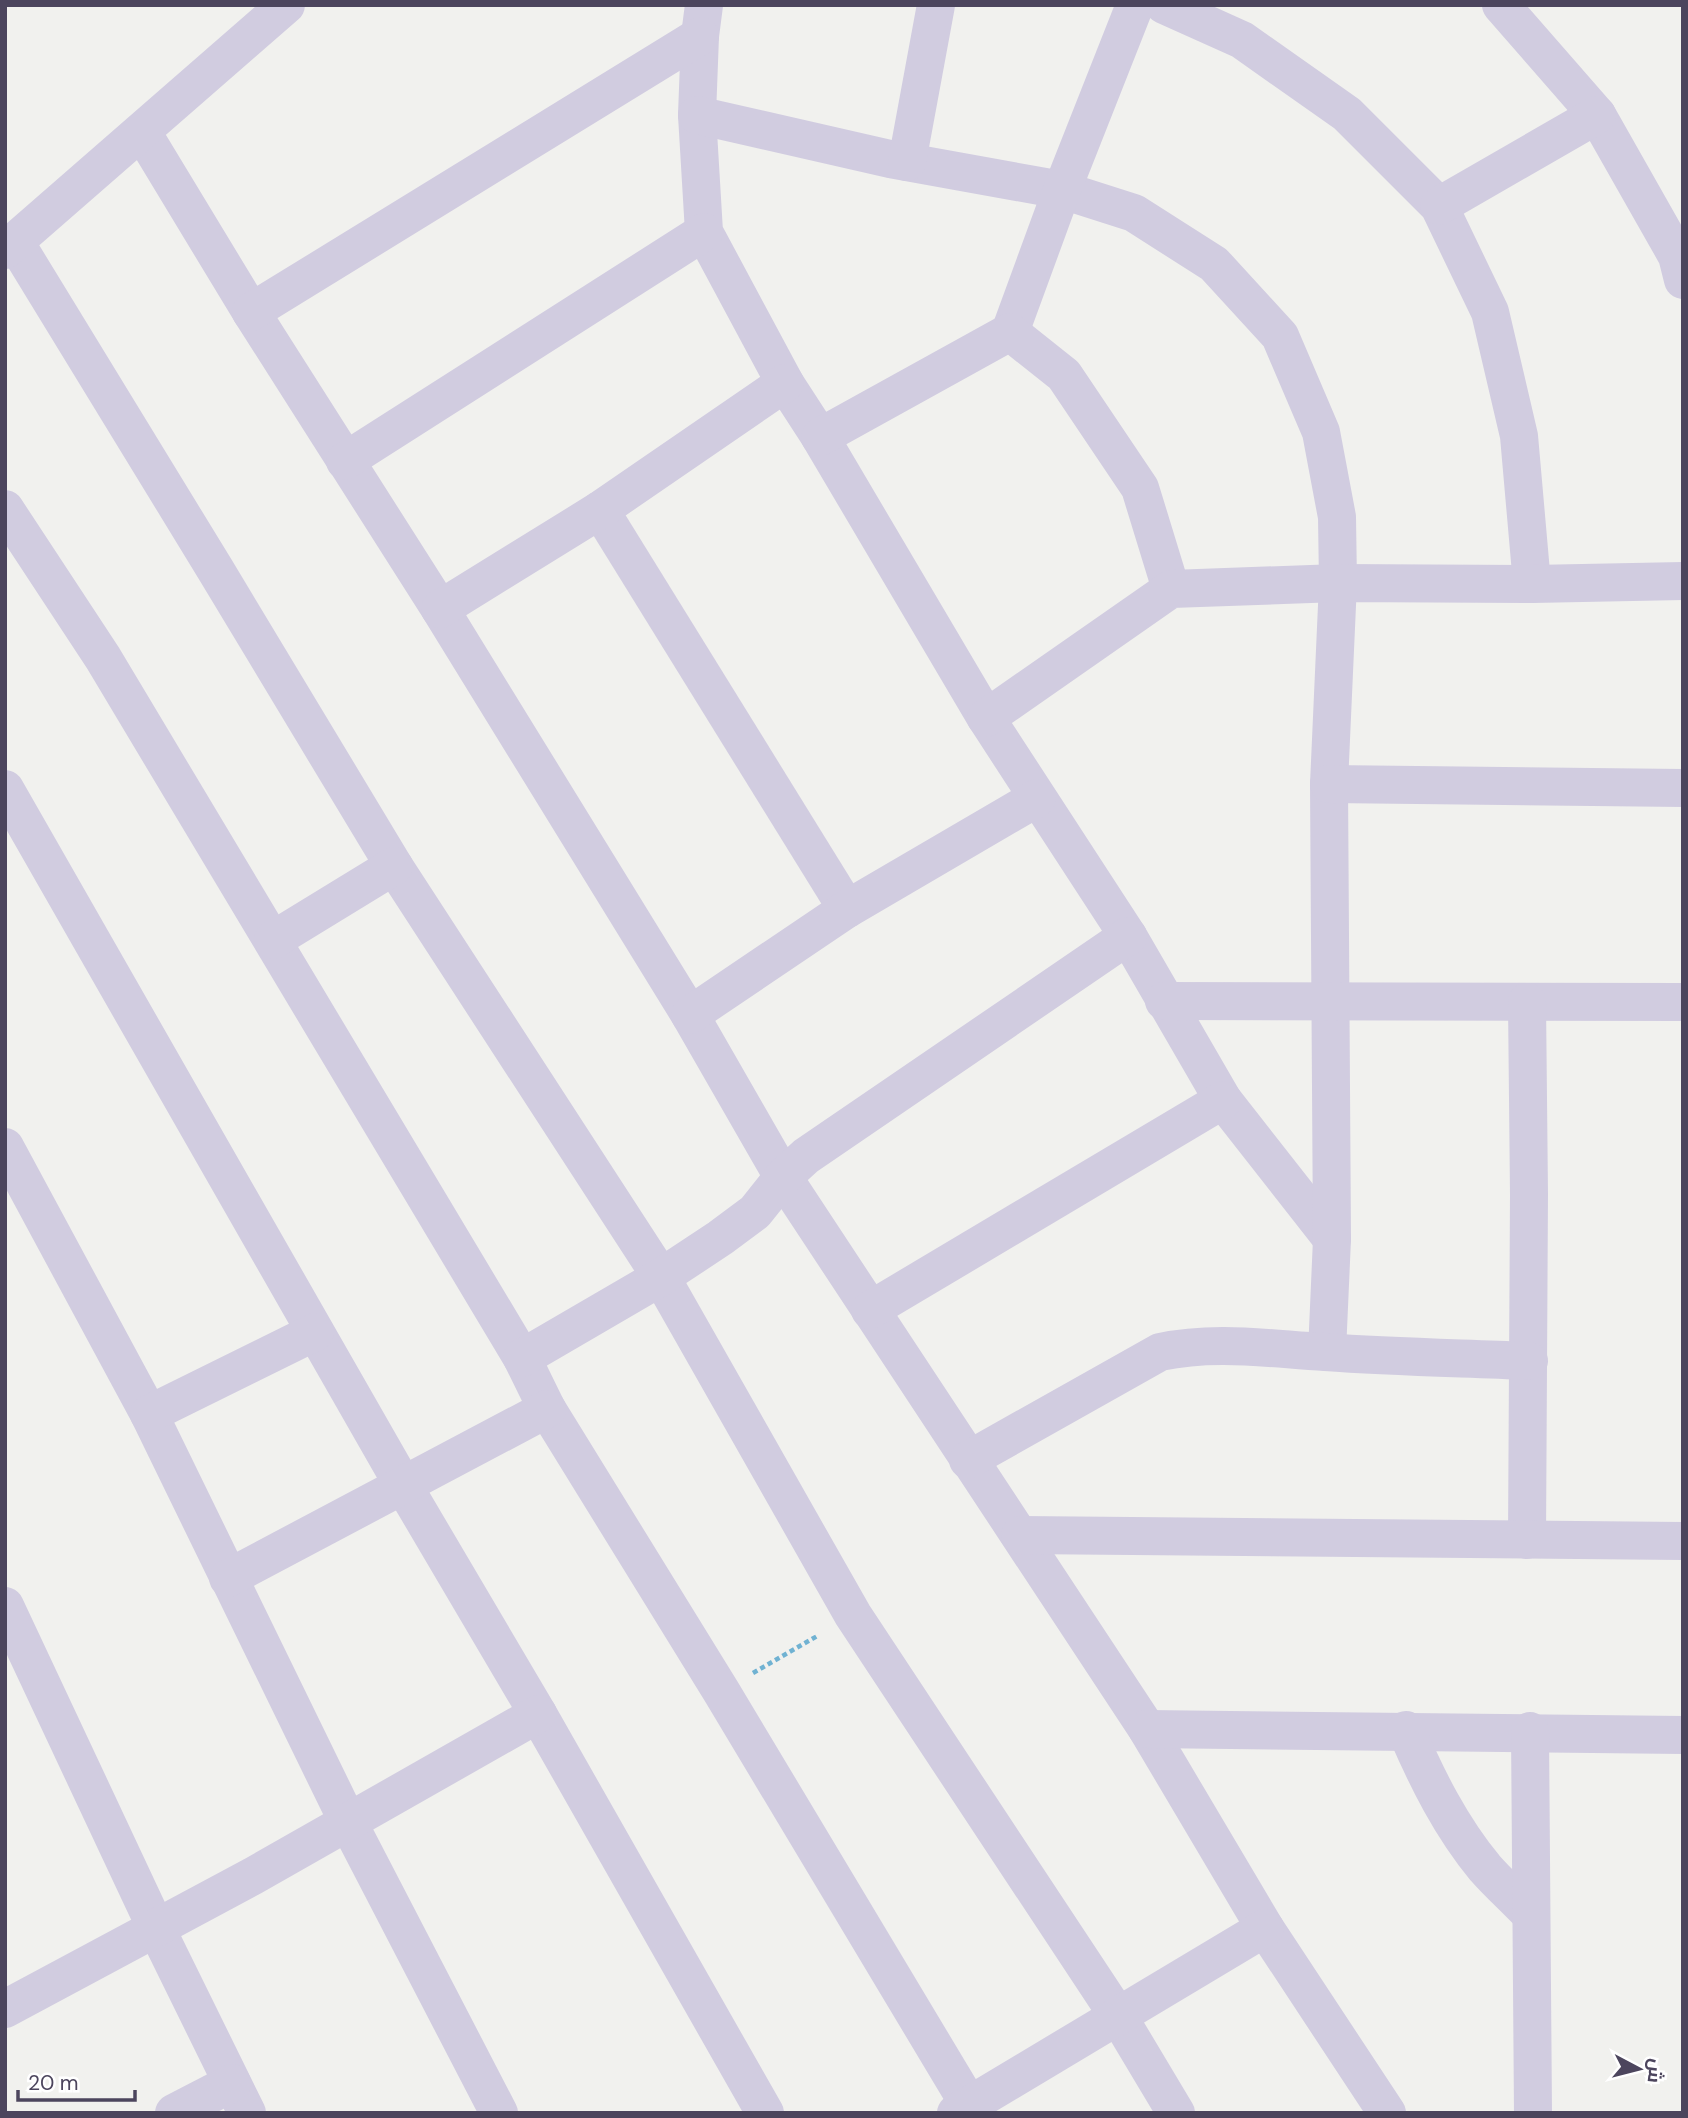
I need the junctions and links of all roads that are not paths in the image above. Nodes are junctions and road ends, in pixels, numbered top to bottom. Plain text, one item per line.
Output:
1 (286, 5) edge
2 (936, 5) edge
3 (1135, 5) edge
4 (1164, 5) edge
5 (1501, 5) edge
6 (702, 21) edge
7 (697, 115) junction
8 (1597, 115) junction
9 (142, 132) junction
10 (908, 162) junction
11 (1062, 190) junction
12 (1439, 206) junction
13 (704, 232) junction
14 (10, 246) edge
15 (1681, 263) edge
16 (251, 312) junction
17 (1010, 332) junction
18 (785, 383) junction
19 (820, 437) junction
20 (345, 461) junction
21 (5, 509) edge
22 (600, 510) junction
23 (1683, 581) edge
24 (1338, 583) junction
25 (1532, 584) junction
26 (1171, 589) junction
27 (440, 609) junction
28 (986, 718) junction
29 (1328, 784) junction
30 (1683, 788) edge
31 (5, 789) edge
32 (1037, 798) junction
33 (394, 866) junction
34 (847, 909) junction
35 (1128, 936) junction
36 (273, 940) junction
37 (1164, 1001) junction
38 (1331, 1001) junction
39 (1527, 1002) junction
40 (1683, 1002) edge
41 (690, 1015) junction
42 (1223, 1100) junction
43 (5, 1147) edge
44 (783, 1177) junction
45 (1332, 1239) junction
46 (661, 1277) junction
47 (870, 1310) junction
48 (316, 1332) junction
49 (1327, 1352) junction
50 (522, 1358) junction
51 (1528, 1362) junction
52 (547, 1409) junction
53 (149, 1414) junction
54 (968, 1460) junction
55 (403, 1485) junction
56 (1020, 1535) junction
57 (1527, 1540) junction
58 (1683, 1541) edge
59 (228, 1578) junction
60 (8, 1619) edge
61 (538, 1714) junction
62 (1147, 1729) junction
63 (1406, 1730) junction
64 (1530, 1731) junction
65 (1683, 1735) edge
66 (348, 1822) junction
67 (1531, 1915) junction
68 (156, 1928) junction
69 (1265, 1928) junction
70 (5, 2009) edge
71 (1118, 2016) junction
72 (240, 2098) edge
73 (966, 2110) edge
74 (174, 2113) edge
75 (499, 2113) edge
76 (765, 2113) edge
77 (1176, 2113) edge
78 (1387, 2113) edge
79 (1533, 2113) edge

1 - 9 street
2 - 10 street
3 - 11 street
4 - 12 street
5 - 8 street
6 - 7 street
6 - 16 street
7 - 10 street
7 - 13 street
8 - 12 street
8 - 15 street
9 - 14 street
9 - 16 street
10 - 11 street
11 - 17 street
11 - 24 street
12 - 25 street
13 - 18 street
13 - 20 street
14 - 33 street
16 - 20 street
17 - 19 street
17 - 26 street
18 - 19 street
18 - 22 street
19 - 28 street
20 - 27 street
21 - 36 street
22 - 27 street
22 - 34 street
23 - 25 street
24 - 25 street
24 - 26 street
24 - 29 street
26 - 28 street
27 - 41 street
28 - 32 street
29 - 30 street
29 - 38 street
31 - 48 street
32 - 34 street
32 - 35 street
33 - 36 street
33 - 46 street
34 - 41 street
35 - 37 street
35 - 44 street
36 - 50 street
37 - 38 street
37 - 42 street
38 - 39 street
38 - 45 street
39 - 40 street
39 - 51 street
41 - 44 street
42 - 45 street
42 - 47 street
43 - 53 street
44 - 46 street
44 - 47 street
45 - 49 street
46 - 50 street
46 - 71 street
47 - 54 street
48 - 53 street
48 - 55 street
49 - 51 street
49 - 54 street
50 - 52 street
51 - 57 street
52 - 55 street
52 - 73 street
53 - 59 street
54 - 56 street
55 - 59 street
55 - 61 street
56 - 57 street
56 - 62 street
57 - 58 street
59 - 66 street
60 - 68 street
61 - 66 street
61 - 76 street
62 - 63 street
62 - 69 street
63 - 64 street
63 - 67 street
64 - 65 street
64 - 67 street
66 - 68 street
66 - 75 street
67 - 79 street
68 - 70 street
68 - 72 street
69 - 71 street
69 - 78 street
71 - 73 street
71 - 77 street
72 - 74 street

